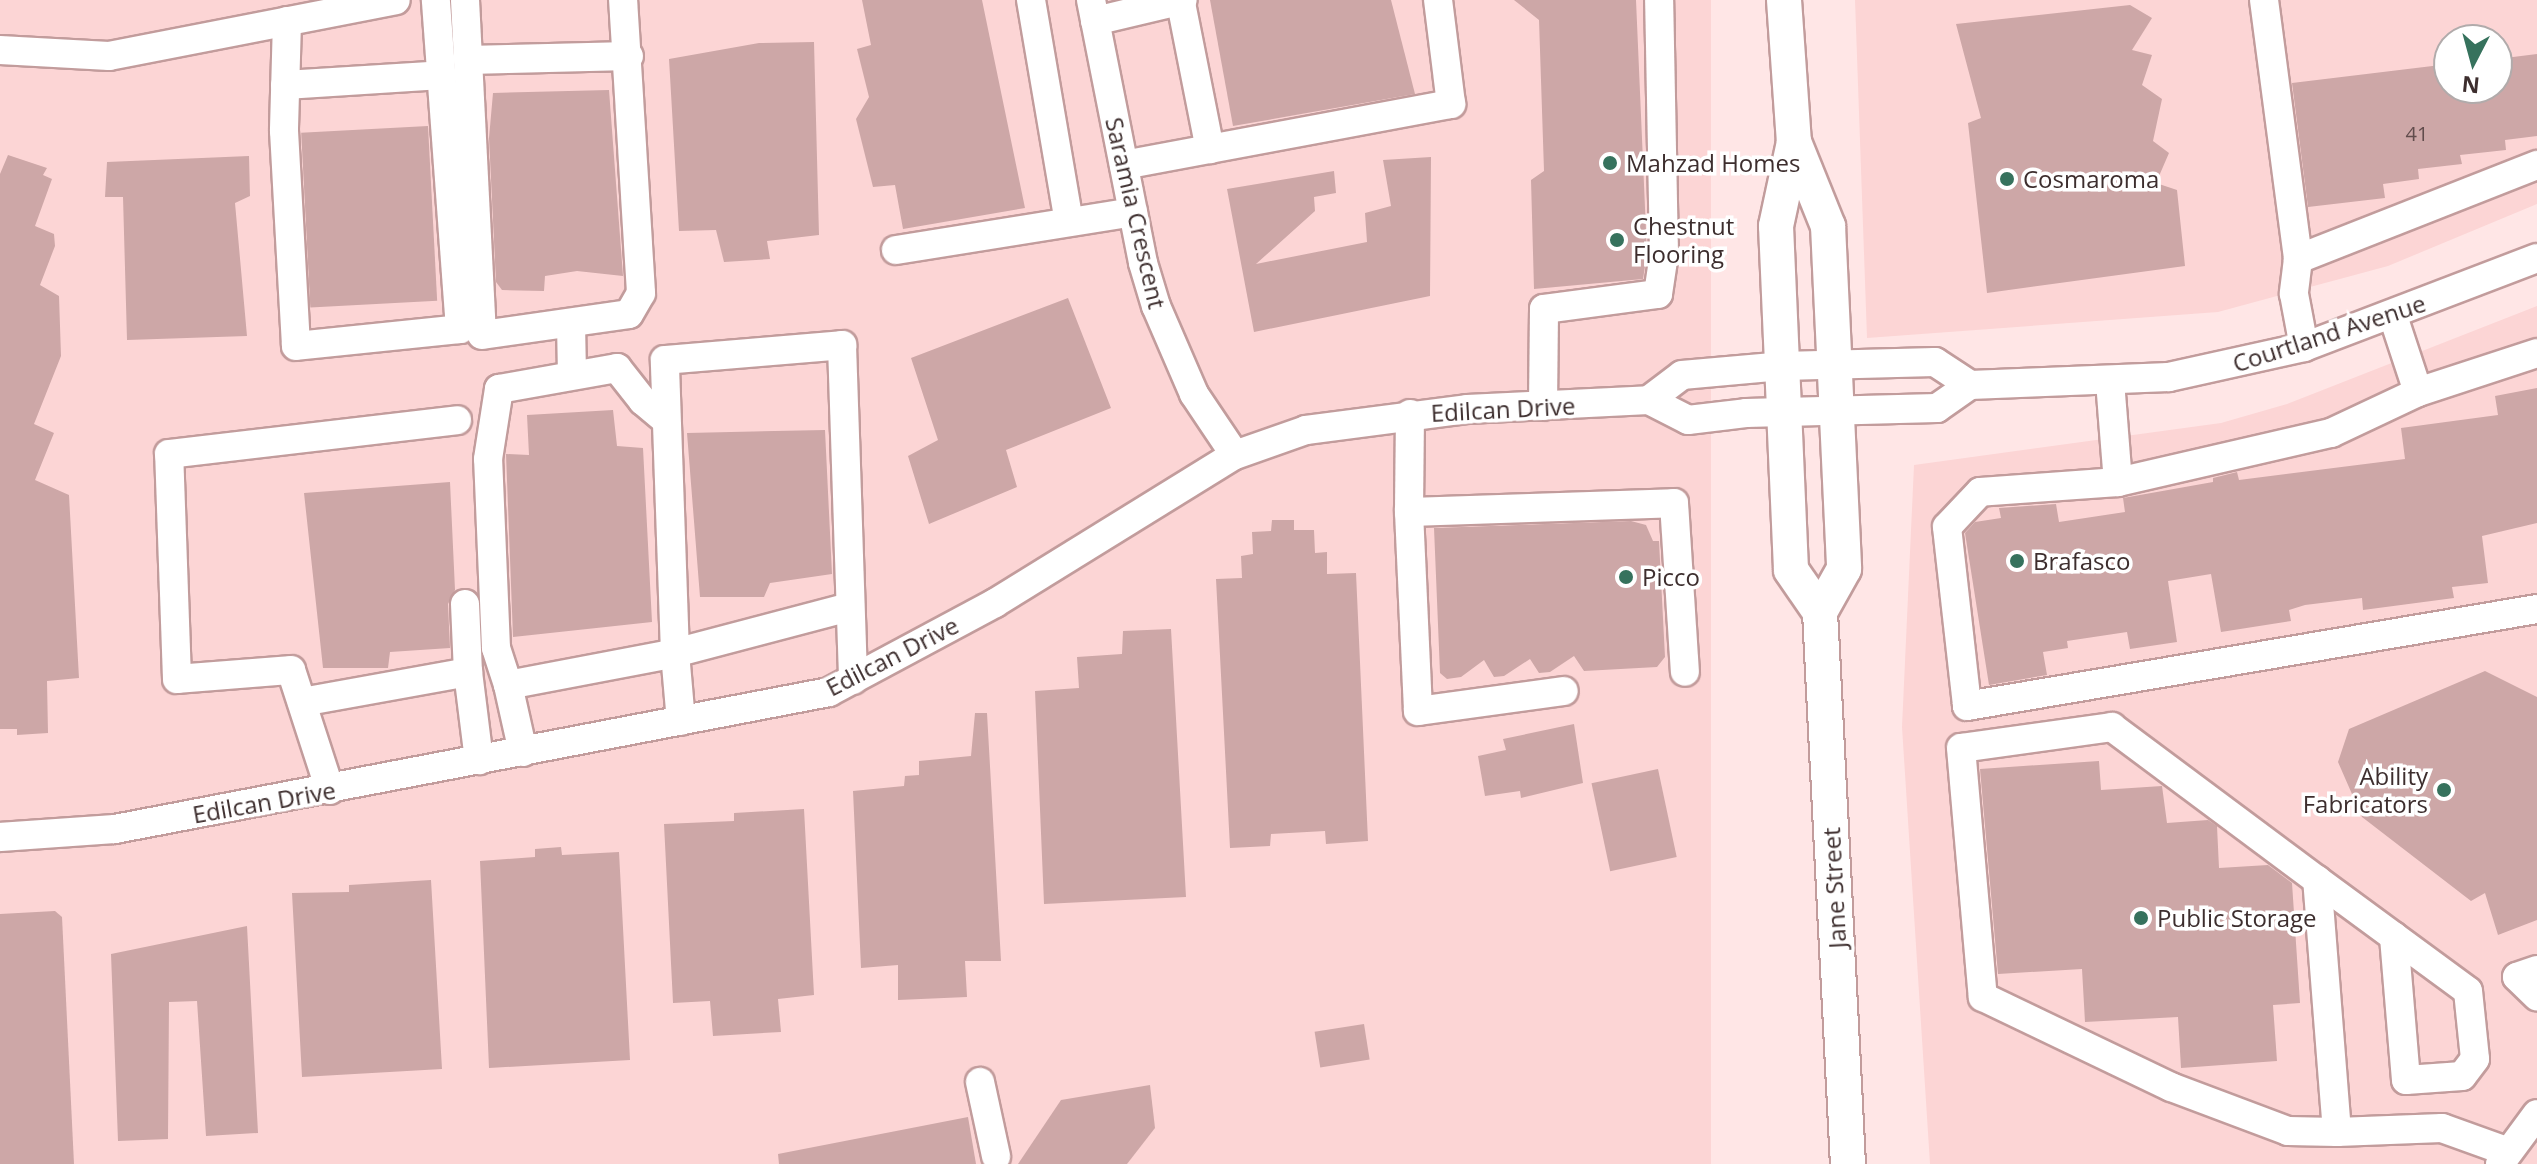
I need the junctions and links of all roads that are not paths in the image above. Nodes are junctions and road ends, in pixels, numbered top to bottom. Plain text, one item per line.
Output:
1 (396, 0) edge
2 (436, 0) edge
3 (465, 0) edge
4 (623, 0) edge
5 (1031, 0) edge
6 (1438, 0) edge
7 (1659, 0) edge
8 (1784, 0) edge
9 (2264, 0) edge
10 (1182, 2) edge
11 (1093, 10) edge
12 (287, 21) junction
13 (0, 50) edge
14 (629, 56) junction
15 (468, 60) junction
16 (442, 75) junction
17 (285, 85) junction
18 (1794, 142) junction
19 (1210, 149) junction
20 (1124, 165) junction
21 (2537, 165) edge
22 (1133, 212) junction
23 (1069, 222) junction
24 (896, 250) dead end
25 (2537, 258) edge
26 (2298, 259) junction
27 (2393, 316) junction
28 (571, 323) junction
29 (2304, 347) junction
30 (2537, 353) edge
31 (1834, 364) junction
32 (1782, 366) junction
33 (572, 375) junction
34 (2110, 381) junction
35 (1970, 385) junction
36 (2418, 392) junction
37 (1649, 400) junction
38 (1543, 406) junction
39 (1836, 410) junction
40 (1784, 412) junction
41 (1410, 414) junction
42 (457, 420) dead end
43 (666, 420) junction
44 (1235, 455) junction
45 (2118, 482) junction
46 (1409, 512) junction
47 (465, 604) dead end
48 (849, 607) junction
49 (2537, 609) edge
50 (1820, 612) junction
51 (675, 653) junction
52 (468, 672) junction
53 (1685, 672) dead end
54 (853, 680) junction
55 (508, 685) junction
56 (1564, 691) dead end
57 (302, 702) junction
58 (681, 721) junction
59 (523, 752) junction
60 (479, 760) junction
61 (330, 790) junction
62 (0, 837) edge
63 (2317, 880) junction
64 (2394, 937) junction
65 (2537, 970) edge
66 (2537, 996) edge
67 (980, 1082) dead end
68 (2537, 1114) edge
69 (2337, 1132) junction
70 (996, 1156) dead end
71 (2503, 1157) edge
72 (1848, 1164) edge

1 - 12 street
2 - 16 street
3 - 15 street
4 - 14 street
5 - 23 street
6 - 19 street
7 - 38 street
8 - 18 main road
9 - 26 street
10 - 11 street
10 - 19 street
11 - 20 street, Saramia Crescent
12 - 13 street
12 - 17 street
14 - 15 street
14 - 28 street
15 - 28 street
16 - 17 street
16 - 17 street
18 - 31 main road
18 - 32 main road
19 - 20 street
20 - 22 street, Saramia Crescent
21 - 26 street
22 - 23 street
22 - 44 street, Saramia Crescent
23 - 24 street
25 - 27 street, Courtland Avenue
26 - 29 street
27 - 29 street, Courtland Avenue
27 - 36 street
28 - 33 street
29 - 34 street, Courtland Avenue
30 - 36 street
31 - 32 street
31 - 35 street
31 - 39 main road
32 - 37 street
32 - 40 main road
33 - 43 street
33 - 55 street
34 - 35 street, Courtland Avenue
34 - 45 street
35 - 39 street
36 - 45 street
37 - 38 street, Edilcan Drive
37 - 40 street
38 - 41 street, Edilcan Drive
39 - 40 street
39 - 50 main road
40 - 50 main road
41 - 44 street, Edilcan Drive
41 - 46 street
42 - 57 street
43 - 48 street
43 - 51 street
44 - 54 street, Edilcan Drive
45 - 49 street
46 - 53 street
46 - 56 street
47 - 52 street
48 - 51 street
48 - 54 street
50 - 72 main road, Jane Street
51 - 55 street
51 - 58 street
52 - 57 street
52 - 60 street
54 - 58 street, Edilcan Drive
55 - 59 street
57 - 61 street
58 - 59 street, Edilcan Drive
59 - 60 street, Edilcan Drive
60 - 61 street, Edilcan Drive
61 - 62 street, Edilcan Drive
63 - 64 street
63 - 69 street
63 - 69 street
64 - 64 street
65 - 66 street
67 - 70 street
68 - 71 street
69 - 71 street

